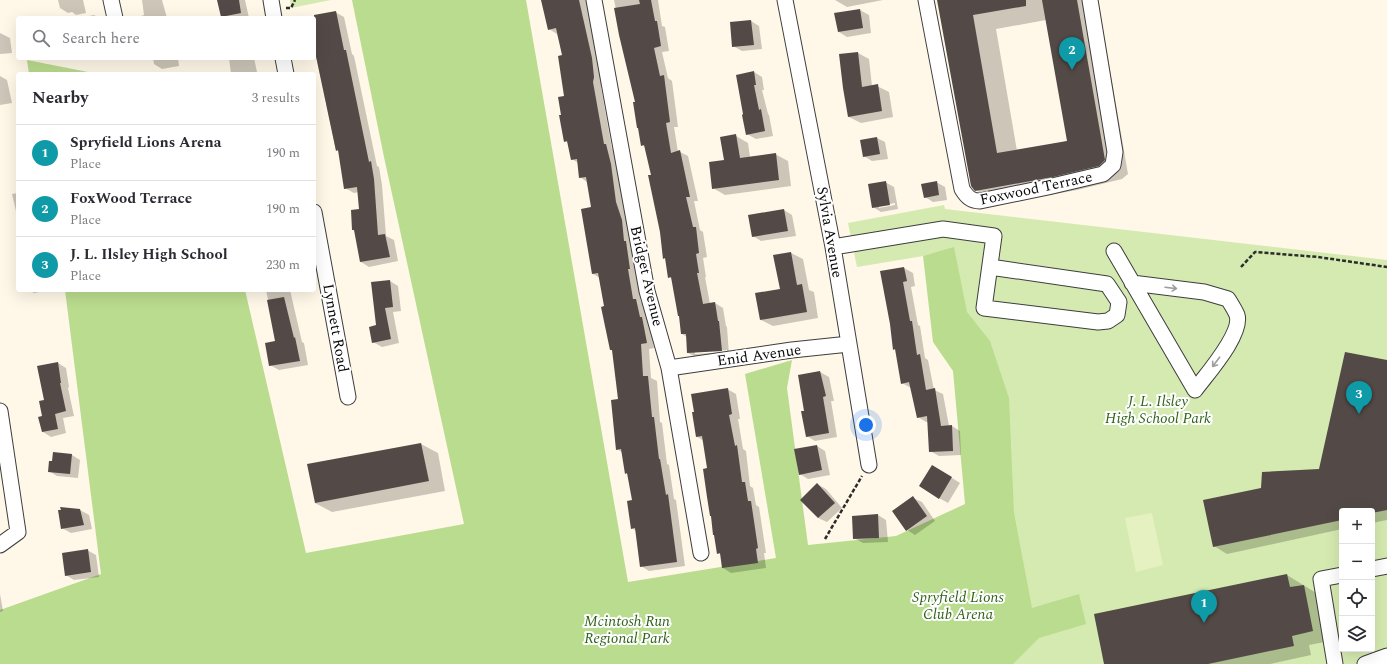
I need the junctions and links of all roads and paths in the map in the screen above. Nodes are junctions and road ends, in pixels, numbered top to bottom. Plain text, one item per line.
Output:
1 (111, 0) edge
2 (271, 0) edge
3 (594, 0) edge
4 (784, 0) edge
5 (926, 0) edge
6 (1090, 0) edge
7 (115, 16) edge
8 (274, 16) edge
9 (283, 60) edge
10 (286, 72) edge
11 (316, 223) edge
12 (833, 247) junction
13 (1114, 251) dead end
14 (990, 267) junction
15 (1240, 267) dead end
16 (1387, 267) edge
17 (1132, 283) junction
18 (849, 344) junction
19 (669, 368) junction
20 (348, 397) dead end
21 (0, 411) edge
22 (869, 465) joint
23 (825, 539) dead end
24 (0, 545) edge
25 (700, 553) dead end
26 (1387, 566) edge
27 (1375, 568) edge
28 (1339, 576) edge
29 (1387, 656) edge
30 (1335, 664) edge
31 (1365, 664) edge

1 - 7 street
2 - 8 street
3 - 19 street, Bridget Avenue
4 - 12 street, Sylvia Avenue
5 - 6 street, Foxwood Terrace
9 - 10 street
11 - 20 street, Lynnett Road
12 - 14 street
12 - 18 street, Sylvia Avenue
13 - 17 street
14 - 14 street
15 - 16 path
17 -> 17 street
18 - 19 street, Enid Avenue
18 - 22 street, Sylvia Avenue
19 - 25 street, Bridget Avenue
21 - 24 street
22 - 23 path
26 - 27 street
28 - 30 street
29 - 31 street

